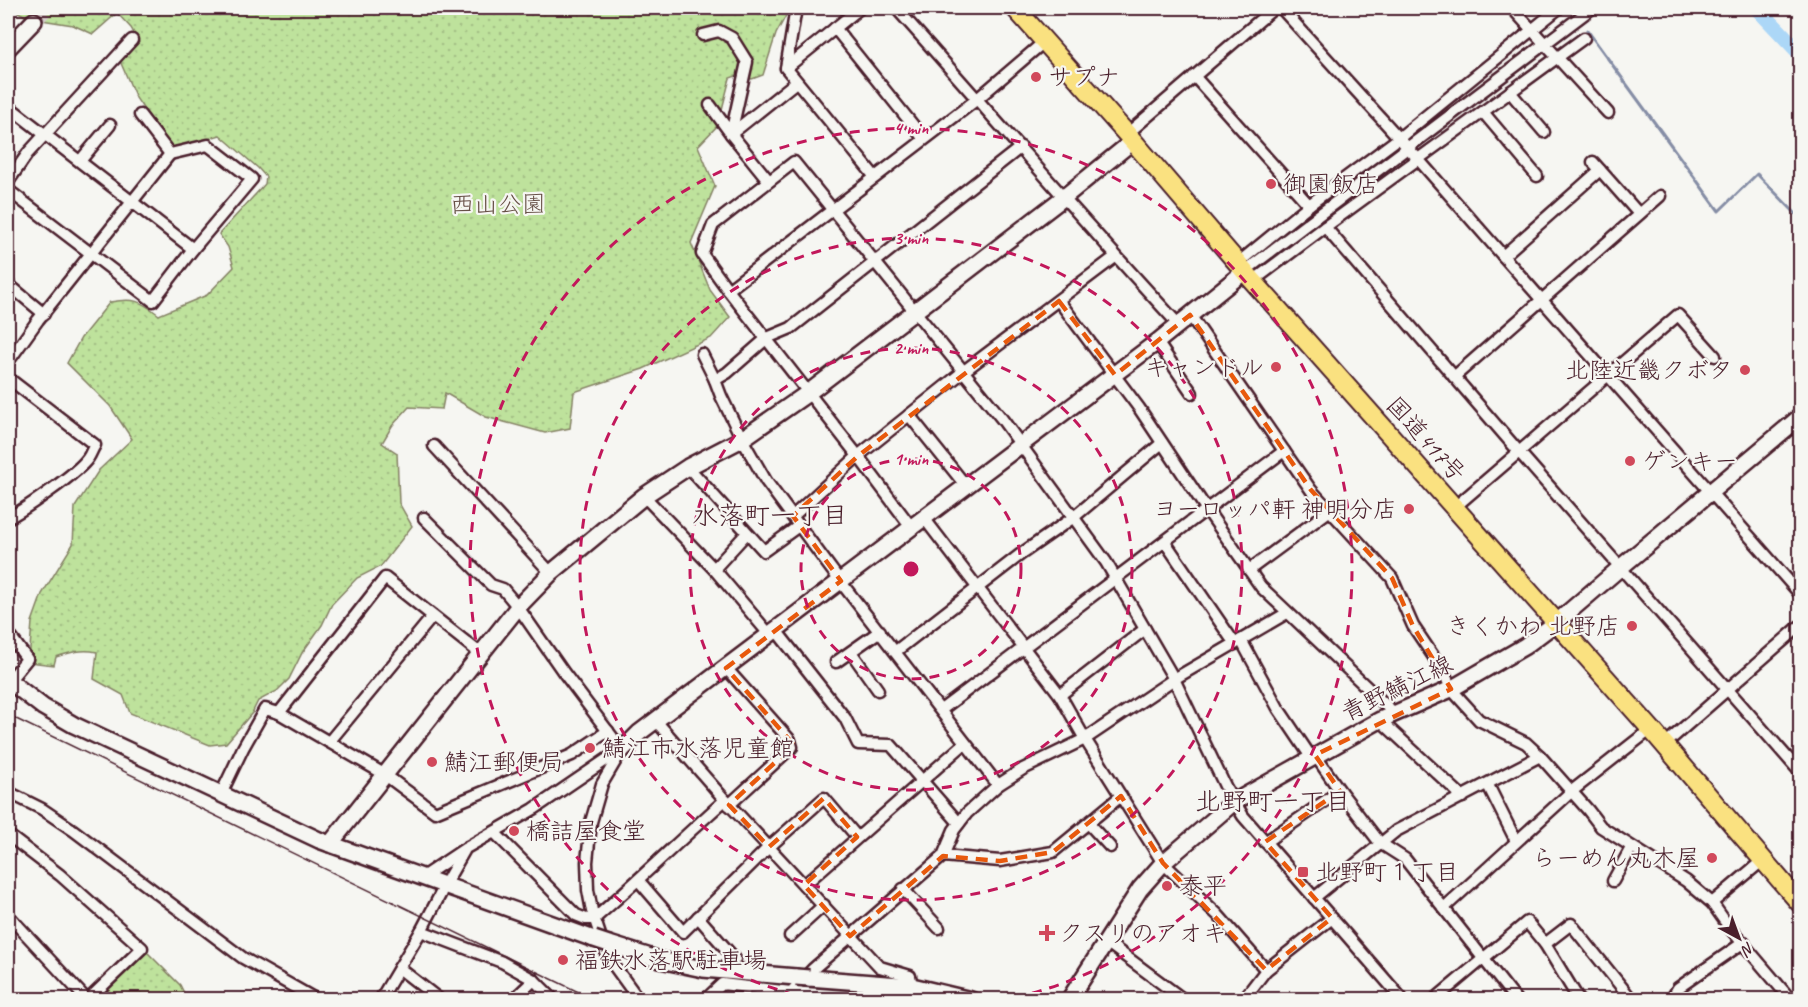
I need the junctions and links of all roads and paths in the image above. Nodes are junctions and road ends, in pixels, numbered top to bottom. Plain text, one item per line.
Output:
1 (796, 8) edge
2 (860, 8) edge
3 (896, 8) edge
4 (1274, 8) edge
5 (1281, 8) edge
6 (1512, 8) edge
7 (1559, 8) edge
8 (1592, 8) edge
9 (1023, 10) edge
10 (34, 21) tunnel mouth
11 (835, 28) junction
12 (1532, 29) junction
13 (703, 35) dead end
14 (1584, 39) dead end
15 (132, 40) dead end
16 (1046, 41) junction
17 (1545, 43) junction
18 (8, 48) edge
19 (1558, 58) junction
20 (786, 68) junction
21 (1194, 76) junction
22 (796, 82) junction
23 (1510, 92) junction
24 (976, 100) junction
25 (710, 105) dead end
26 (8, 106) edge
27 (1483, 112) junction
28 (1608, 113) dead end
29 (140, 115) dead end
30 (110, 125) dead end
31 (1544, 132) dead end
32 (731, 134) junction
33 (45, 136) junction
34 (1130, 137) junction
35 (1399, 138) junction
36 (924, 139) junction
37 (1021, 147) junction
38 (1407, 147) junction
39 (170, 154) junction
40 (1418, 159) junction
41 (81, 162) junction
42 (1537, 176) dead end
43 (875, 177) junction
44 (769, 181) junction
45 (8, 182) edge
46 (8, 190) edge
47 (1660, 196) dead end
48 (1063, 198) junction
49 (132, 202) junction
50 (1309, 205) junction
51 (832, 210) junction
52 (1639, 214) junction
53 (1325, 227) junction
54 (193, 249) junction
55 (91, 253) junction
56 (1503, 256) junction
57 (1116, 257) junction
58 (875, 261) junction
59 (1245, 272) junction
60 (8, 284) edge
61 (728, 290) junction
62 (1542, 300) junction
63 (1059, 301) junction
64 (913, 311) junction
65 (44, 314) junction
66 (1184, 320) junction
67 (767, 338) junction
68 (1157, 342) junction
69 (702, 354) dead end
70 (1715, 356) dead end
71 (8, 362) edge
72 (964, 371) junction
73 (1115, 375) junction
74 (1608, 376) junction
75 (1454, 377) junction
76 (8, 378) edge
77 (715, 380) junction
78 (808, 393) junction
79 (1192, 393) dead end
80 (909, 415) junction
81 (1800, 417) edge
82 (742, 439) junction
83 (1162, 442) junction
84 (1021, 445) junction
85 (434, 446) dead end
86 (1284, 451) junction
87 (1520, 453) junction
88 (858, 456) junction
89 (688, 467) junction
90 (966, 486) junction
91 (1710, 492) junction
92 (644, 496) junction
93 (1455, 507) junction
94 (1207, 510) junction
95 (1329, 511) junction
96 (793, 516) junction
97 (1074, 517) junction
98 (8, 518) edge
99 (424, 518) dead end
100 (918, 523) junction
101 (800, 525) junction
102 (747, 533) junction
103 (1165, 542) junction
104 (1621, 567) junction
105 (714, 569) junction
106 (1249, 570) junction
107 (551, 573) junction
108 (1116, 580) junction
109 (840, 581) junction
110 (978, 588) junction
111 (1800, 594) edge
112 (518, 607) junction
113 (1287, 614) junction
114 (432, 617) junction
115 (1557, 622) junction
116 (1800, 626) edge
117 (1145, 629) junction
118 (880, 631) junction
119 (772, 632) junction
120 (8, 633) edge
121 (1238, 642) junction
122 (1025, 647) junction
123 (896, 651) junction
124 (851, 652) junction
125 (481, 654) junction
126 (836, 662) dead end
127 (726, 668) junction
128 (1174, 679) junction
129 (8, 680) edge
130 (1451, 689) junction
131 (878, 690) dead end
132 (1728, 690) junction
133 (1060, 695) junction
134 (941, 710) junction
135 (279, 713) junction
136 (1387, 716) junction
137 (656, 722) junction
138 (1651, 729) junction
139 (608, 731) junction
140 (1085, 739) junction
141 (329, 742) junction
142 (965, 743) junction
143 (1664, 745) junction
144 (622, 750) junction
145 (1313, 756) junction
146 (1540, 756) junction
147 (1800, 772) edge
148 (384, 774) junction
149 (922, 781) junction
150 (998, 785) junction
151 (1488, 785) junction
152 (1340, 791) junction
153 (1572, 791) junction
154 (8, 792) edge
155 (221, 794) junction
156 (1121, 796) junction
157 (1463, 797) junction
158 (727, 802) junction
159 (1234, 802) junction
160 (959, 823) junction
161 (1089, 824) junction
162 (495, 833) junction
163 (8, 836) edge
164 (857, 837) junction
165 (1516, 841) junction
166 (1265, 842) junction
167 (1380, 843) junction
168 (330, 844) junction
169 (769, 847) junction
170 (1110, 847) dead end
171 (466, 848) junction
172 (1632, 848) junction
173 (942, 856) junction
174 (1763, 860) junction
175 (1163, 863) junction
176 (421, 878) junction
177 (449, 878) dead end
178 (639, 881) junction
179 (1612, 881) dead end
180 (804, 885) junction
181 (903, 889) junction
182 (441, 892) dead end
183 (1314, 898) junction
184 (1712, 903) junction
185 (1800, 903) edge
186 (824, 906) junction
187 (1444, 908) junction
188 (8, 915) edge
189 (698, 917) junction
190 (1332, 918) junction
191 (594, 919) junction
192 (939, 928) dead end
193 (421, 931) junction
194 (790, 936) dead end
195 (850, 936) junction
196 (1105, 941) junction
197 (1744, 942) junction
198 (1545, 944) junction
199 (735, 958) dead end
200 (1484, 958) junction
201 (399, 968) junction
202 (1266, 970) junction
203 (534, 980) junction
204 (910, 993) edge
205 (789, 996) edge
206 (1245, 998) edge
207 (88, 999) edge
208 (317, 999) edge
209 (380, 999) edge
210 (440, 999) edge
211 (513, 999) edge
212 (554, 999) edge
213 (639, 999) edge
214 (705, 999) edge
215 (900, 999) edge
216 (970, 999) edge
217 (1069, 999) edge
218 (1184, 999) edge
219 (1402, 999) edge
220 (1434, 999) edge
221 (1516, 999) edge
222 (1579, 999) edge
223 (1632, 999) edge
224 (1671, 999) edge
225 (1791, 999) edge

1 - 20 street
2 - 11 street
3 - 24 street
4 - 21 street
5 - 35 street
6 - 12 street
7 - 12 street
8 - 17 street
9 - 16 highway, 国道417号
10 - 18 street
11 - 20 street
11 - 36 street
12 - 17 street
12 - 35 street
13 - 32 street
14 - 19 street
15 - 33 street
16 - 24 street
16 - 34 highway, 国道417号
17 - 19 street
17 - 38 street
19 - 23 street
19 - 28 street
20 - 22 street
21 - 34 street
21 - 50 street
22 - 32 street
22 - 43 street
23 - 27 street
23 - 31 street
24 - 36 street
24 - 37 street
25 - 32 street
26 - 33 street
27 - 40 street
27 - 42 street
29 - 39 street
30 - 41 street
32 - 44 street
33 - 41 street
33 - 45 street
34 - 48 street
34 - 59 highway, 国道417号
35 - 38 street
35 - 50 street
36 - 43 street
37 - 48 street
37 - 58 street
38 - 40 street
38 - 59 street
39 - 49 street
39 - 54 street
40 - 53 street
40 - 56 street
41 - 49 street
43 - 51 street
44 - 51 street
44 - 61 street
46 - 55 street
47 - 52 street
48 - 57 street
48 - 64 street
49 - 54 street
49 - 55 street
50 - 59 street
51 - 58 street
51 - 61 street
52 - 56 street
52 - 62 street
53 - 59 street
53 - 75 street
54 - 55 street
55 - 65 street
56 - 62 street
57 - 63 street
57 - 66 street
58 - 64 street
58 - 67 street
59 - 66 street
59 - 93 highway, 国道417号
60 - 65 street
61 - 67 street
62 - 74 street
62 - 75 street
63 - 72 street
63 - 73 street
64 - 72 street
64 - 78 street
65 - 71 street
66 - 68 street
66 - 86 street
67 - 77 street
67 - 78 street
68 - 73 street
68 - 79 street
69 - 77 street
70 - 74 street
72 - 80 street
72 - 84 street
73 - 83 street
73 - 84 street
74 - 87 street
74 - 91 street
75 - 87 street
76 - 98 street
77 - 82 street
78 - 82 street
78 - 88 street
80 - 88 street
80 - 90 street
81 - 91 street, 青野鯖江線
82 - 89 street
82 - 96 street
83 - 94 street
83 - 97 street
84 - 90 street
84 - 97 street
85 - 107 street
86 - 94 street
86 - 95 street
87 - 93 street
87 - 104 street
88 - 96 street
88 - 100 street
89 - 92 street
89 - 102 street
90 - 100 street
91 - 104 street, 青野鯖江線
91 - 111 street
92 - 105 street
92 - 107 street
93 - 115 highway, 国道417号
94 - 103 street
94 - 106 street
95 - 106 street
95 - 130 street
96 - 101 street
97 - 108 street
97 - 110 street
99 - 112 street
100 - 109 street
100 - 110 street
101 - 102 street
101 - 109 street
102 - 105 street
103 - 108 street
103 - 121 street
104 - 115 street, 青野鯖江線
104 - 132 street
105 - 119 street
106 - 113 street
107 - 112 street
108 - 117 street
108 - 122 street
109 - 118 street
109 - 119 street
110 - 122 street
110 - 123 street
112 - 125 street
112 - 139 street
113 - 121 street
113 - 136 street
114 - 125 street
114 - 135 street
114 - 141 street
115 - 130 street, 青野鯖江線
115 - 138 highway, 国道417号
116 - 132 street
117 - 128 street
117 - 133 street
118 - 123 street
118 - 124 street
119 - 127 street
119 - 149 street
120 - 129 street
121 - 128 street
121 - 145 street
122 - 133 street
122 - 134 street
123 - 134 street
124 - 126 street
124 - 131 street
125 - 148 street
127 - 137 street
127 - 158 street
128 - 140 street
128 - 159 street
129 - 155 street
130 - 136 street, 青野鯖江線
130 - 146 street
132 - 143 street
132 - 147 street
133 - 140 street
134 - 142 street
135 - 141 street
135 - 155 street
136 - 145 street, 青野鯖江線
136 - 157 street
137 - 144 street
137 - 158 street
138 - 143 highway, 国道417号
138 - 153 street
139 - 144 street
139 - 148 street
140 - 150 street
140 - 156 street
141 - 148 street
142 - 149 street
142 - 150 street
143 - 174 highway, 国道417号
144 - 162 street
144 - 191 street
145 - 152 street
145 - 159 street, 青野鯖江線
146 - 151 street
146 - 153 street
148 - 168 street
149 - 160 street
149 - 164 street
150 - 160 street
151 - 157 street
151 - 165 street
152 - 166 street
152 - 167 street
153 - 165 street
153 - 172 street
154 - 208 street
155 - 168 street
156 - 161 street
156 - 175 street
157 - 167 street
158 - 169 street
158 - 178 street
159 - 166 street
159 - 175 street, 青野鯖江線
160 - 173 street
161 - 170 street
161 - 173 street
162 - 171 street
162 - 191 street
163 - 207 street
164 - 169 street
164 - 180 street
165 - 187 street
166 - 183 street
167 - 183 street
167 - 187 street
168 - 176 street
169 - 180 street
169 - 189 street
171 - 176 street
171 - 177 street
172 - 179 street
172 - 184 street
173 - 181 street
174 - 184 street
174 - 185 highway, 国道417号
175 - 196 street, 青野鯖江線
175 - 202 street
176 - 204 street, bridge
178 - 189 street
178 - 191 street
180 - 186 street
181 - 192 street
181 - 195 street
182 - 193 street
183 - 190 street
184 - 197 street
186 - 194 street
186 - 195 street
187 - 200 street
188 - 207 street
189 - 199 street
190 - 202 street
190 - 219 street
191 - 213 street
193 - 201 street
193 - 203 street
195 - 204 street
195 - 205 street
196 - 217 street, 青野鯖江線
196 - 218 street
197 - 224 street
197 - 225 street
198 - 200 street
198 - 222 street
198 - 223 street
200 - 220 street
200 - 221 street
201 - 209 street
201 - 210 street
202 - 206 street
203 - 211 street
203 - 212 street
204 - 216 street
205 - 214 street
205 - 215 street

